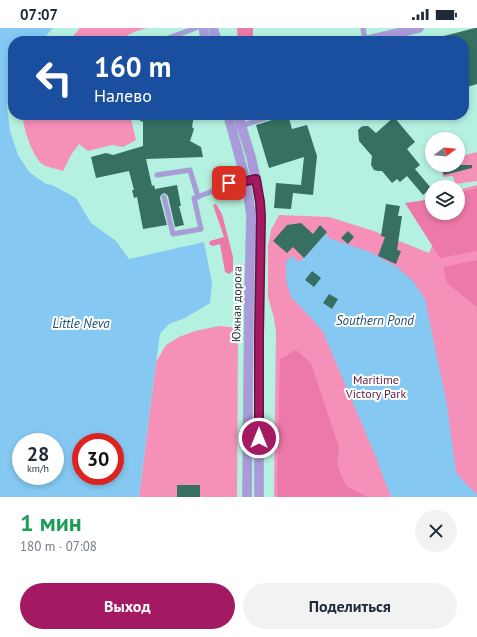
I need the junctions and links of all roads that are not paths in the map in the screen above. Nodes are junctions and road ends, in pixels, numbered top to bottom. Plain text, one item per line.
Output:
1 (196, 28) edge
2 (419, 28) edge
3 (177, 36) edge
4 (385, 36) edge
5 (230, 120) edge
6 (239, 120) edge
7 (260, 120) edge
8 (241, 126) junction
9 (232, 128) junction
10 (157, 175) dead end
11 (256, 179) junction
12 (246, 181) junction
13 (164, 197) dead end
14 (198, 197) junction
15 (248, 334) junction
16 (259, 335) junction
17 (247, 497) edge
18 (259, 497) edge

1 - 3 lane
2 - 4 street
5 - 9 street, Южная дорога
6 - 8 street, Южная дорога
7 - 8 lane
8 - 9 lane
8 - 11 street, Южная дорога
9 - 12 street, Южная дорога
10 - 14 lane
11 - 12 lane
11 - 16 street, Южная дорога
12 - 14 lane
12 - 15 street, Южная дорога
13 - 14 lane
15 - 16 lane
15 - 17 street, Южная дорога
16 - 18 street, Южная дорога

